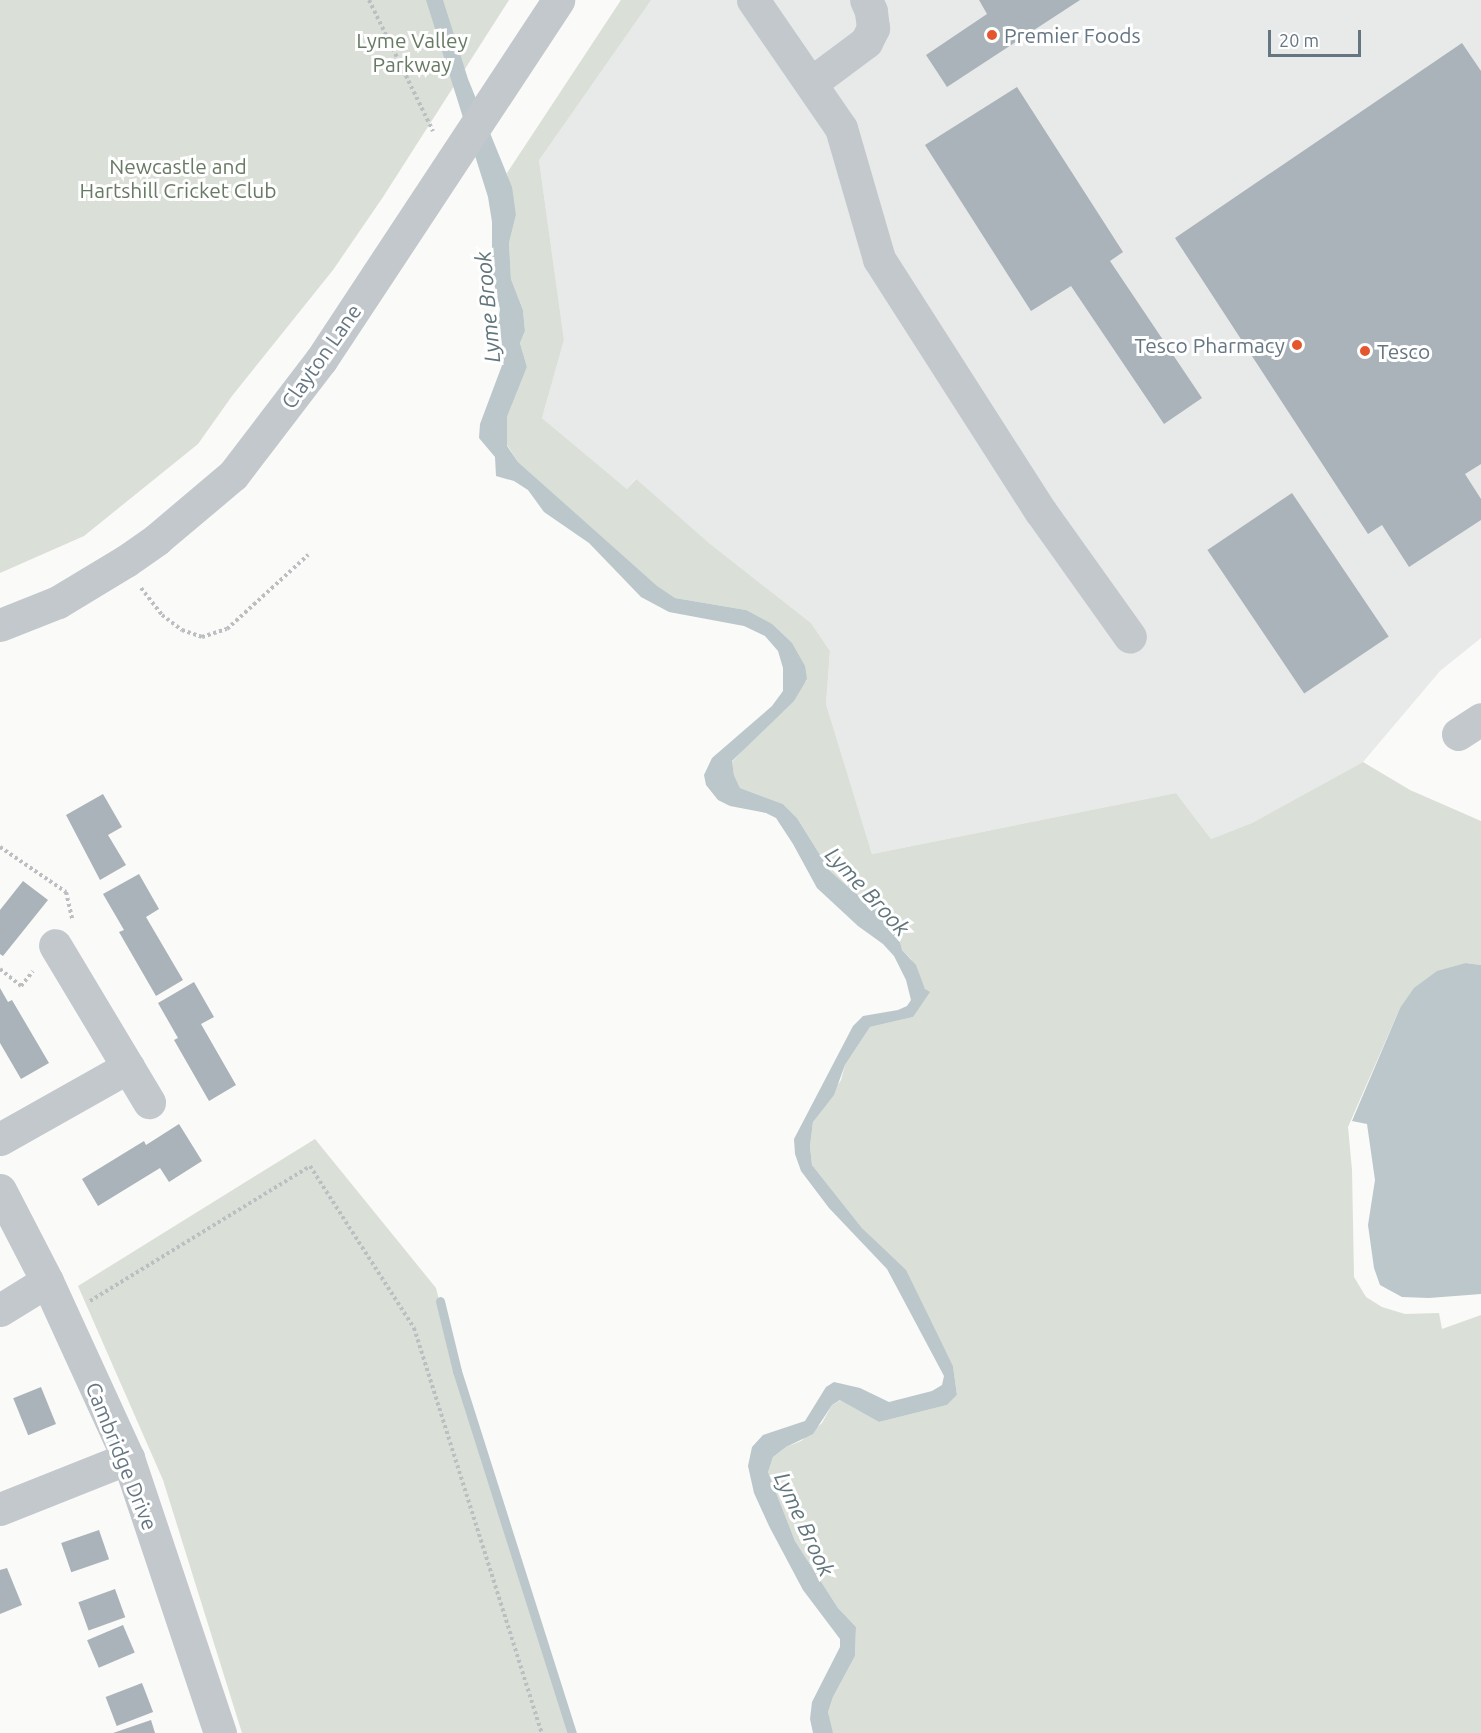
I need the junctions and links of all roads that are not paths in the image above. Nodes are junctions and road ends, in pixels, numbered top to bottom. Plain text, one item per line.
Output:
1 (558, 0) edge
2 (753, 0) edge
3 (866, 0) edge
4 (811, 83) junction
5 (0, 625) edge
6 (1130, 637) dead end
7 (55, 945) road end
8 (128, 1067) junction
9 (149, 1102) dead end
10 (0, 1139) edge
11 (0, 1190) edge
12 (47, 1281) junction
13 (0, 1310) edge
14 (128, 1458) junction
15 (0, 1509) edge
16 (220, 1733) edge

1 - 5 street, Clayton Lane
2 - 4 street
3 - 4 street
4 - 6 street
7 - 8 street
8 - 9 street
8 - 10 street
11 - 12 street, Cambridge Drive
12 - 13 street
12 - 14 street, Cambridge Drive
14 - 15 street
14 - 16 street, Cambridge Drive

